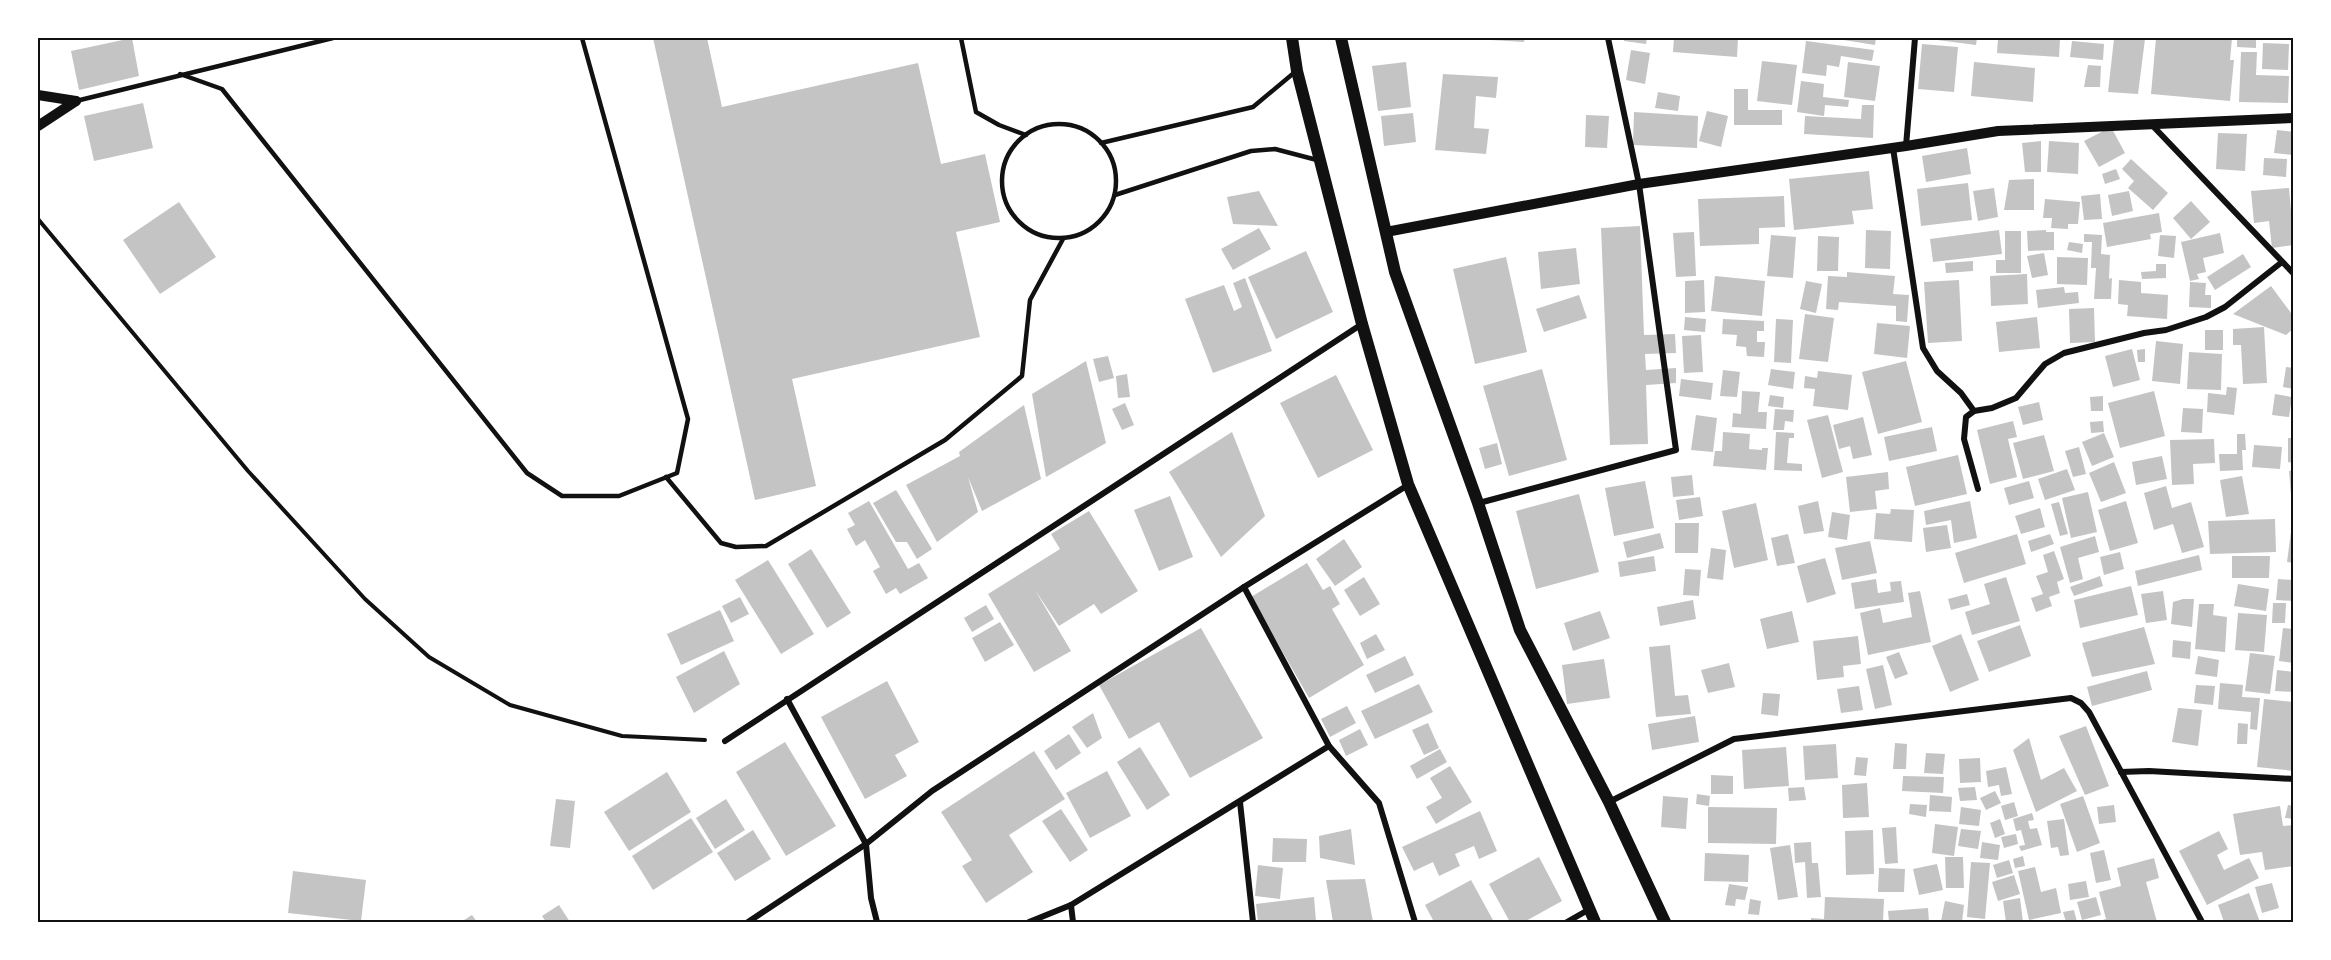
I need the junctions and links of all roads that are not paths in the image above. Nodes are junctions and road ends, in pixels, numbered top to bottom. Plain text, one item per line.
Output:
1 (333, 38) edge
2 (582, 38) edge
3 (961, 38) edge
4 (1292, 38) edge
5 (1341, 38) edge
6 (1608, 38) edge
7 (1915, 38) edge
8 (1297, 71) junction
9 (180, 74) junction
10 (38, 95) edge
11 (76, 101) junction
12 (2294, 118) edge
13 (2151, 124) junction
14 (38, 126) edge
15 (1026, 135) junction
16 (1101, 143) junction
17 (1906, 146) junction
18 (1893, 148) junction
19 (1320, 161) junction
20 (1639, 184) junction
21 (1114, 195) junction
22 (1386, 232) junction
23 (1062, 239) junction
24 (2283, 262) junction
25 (2294, 274) edge
26 (1362, 324) junction
27 (1974, 411) junction
28 (666, 477) junction
29 (1408, 484) junction
30 (1978, 489) dead end
31 (1478, 503) junction
32 (1244, 587) junction
33 (787, 699) junction
34 (725, 741) road end
35 (1329, 746) junction
36 (2121, 772) junction
37 (2294, 779) edge
38 (1240, 802) junction
39 (1609, 802) junction
40 (866, 844) junction
41 (1071, 905) junction
42 (1588, 910) junction
43 (748, 922) edge
44 (877, 922) edge
45 (1029, 922) edge
46 (1073, 922) edge
47 (1253, 922) edge
48 (1415, 922) edge
49 (1568, 922) edge
50 (1595, 922) edge
51 (1665, 922) edge
52 (2202, 922) edge

1 - 9 lane
2 - 28 lane
3 - 15 lane
4 - 8 main road
5 - 22 main road
6 - 20 street
7 - 17 street
8 - 16 lane
8 - 19 main road
9 - 11 lane
9 - 28 lane
10 - 11 street
11 - 14 street
12 - 13 street
13 - 17 street
13 - 24 street
15 - 16 lane
15 - 23 lane
16 - 21 lane
17 - 18 street
18 - 20 street
18 - 27 street
19 - 21 lane
19 - 26 main road
20 - 22 street
20 - 31 street
21 - 23 lane
22 - 31 main road
23 - 28 lane
24 - 25 street
24 - 27 street
26 - 29 main road
26 - 33 street
27 - 30 street
29 - 32 street
29 - 42 main road
31 - 39 main road
32 - 35 street
32 - 40 street
33 - 34 street
33 - 40 street
35 - 38 street
35 - 48 street
36 - 37 street
36 - 39 street
36 - 52 street
38 - 41 street
38 - 47 street
39 - 51 main road
40 - 43 street
40 - 44 street
41 - 45 street
41 - 46 street
42 - 49 street
42 - 50 main road

